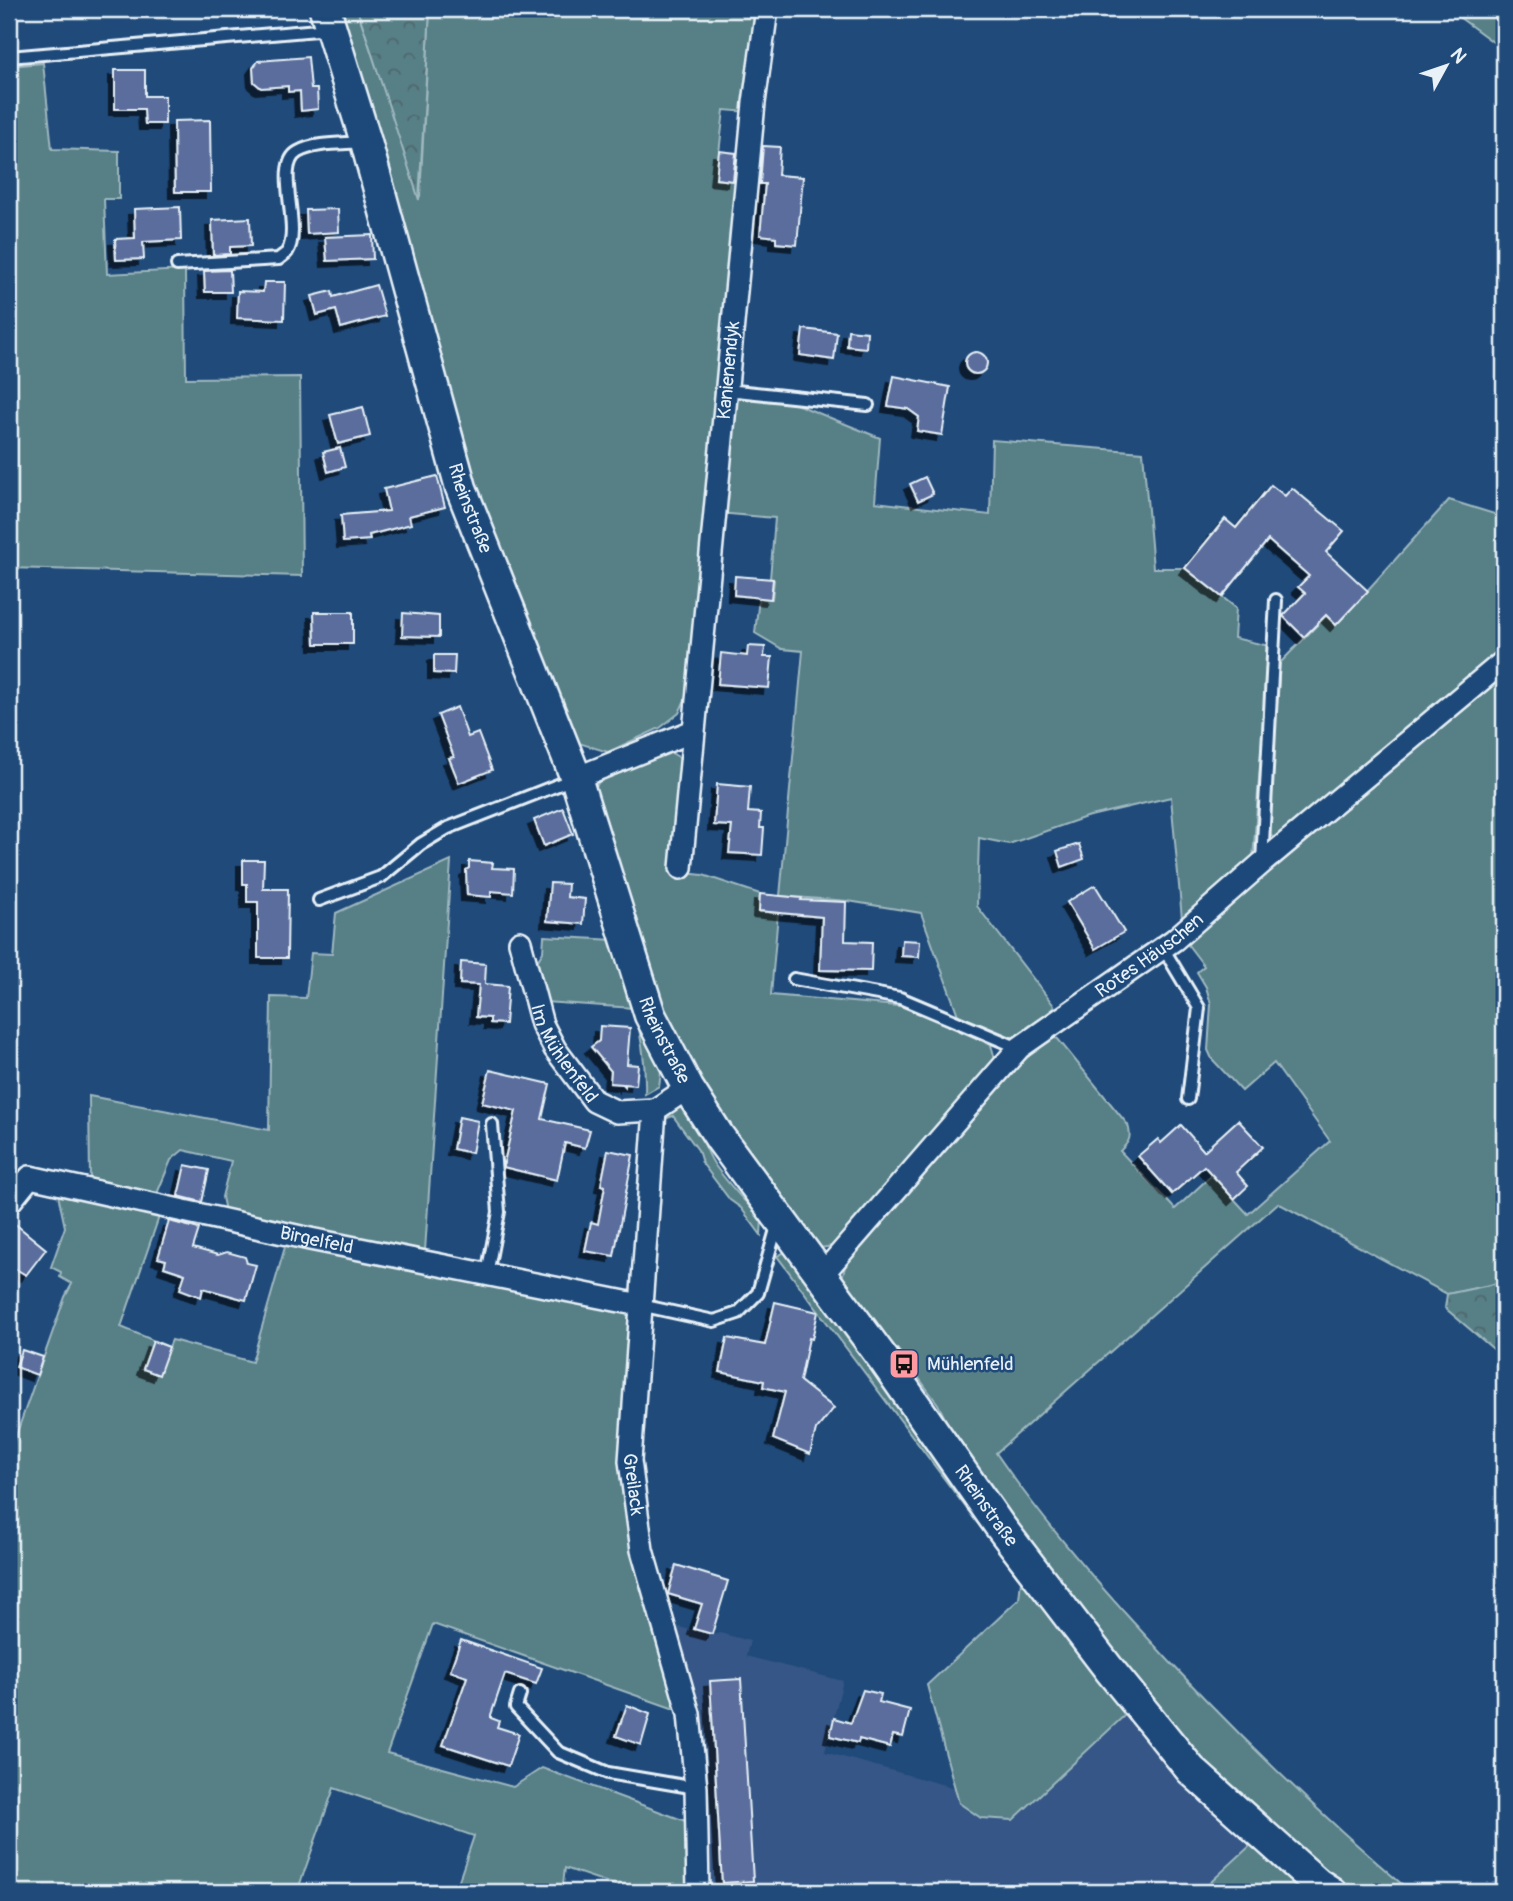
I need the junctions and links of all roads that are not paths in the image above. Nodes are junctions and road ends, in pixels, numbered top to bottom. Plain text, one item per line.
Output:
1 (767, 9) edge
2 (329, 19) edge
3 (9, 57) edge
4 (366, 142) junction
5 (177, 265) dead end
6 (727, 390) junction
7 (867, 405) dead end
8 (1276, 600) dead end
9 (1504, 661) edge
10 (693, 731) junction
11 (576, 778) junction
12 (1262, 863) junction
13 (681, 868) dead end
14 (319, 900) dead end
15 (520, 942) dead end
16 (1163, 948) junction
17 (794, 979) dead end
18 (1018, 1048) junction
19 (688, 1088) junction
20 (1188, 1099) dead end
21 (655, 1110) junction
22 (492, 1124) dead end
23 (9, 1203) edge
24 (779, 1219) junction
25 (486, 1274) junction
26 (821, 1276) junction
27 (640, 1305) junction
28 (520, 1694) dead end
29 (696, 1788) junction
30 (698, 1892) edge
31 (1331, 1892) edge

1 - 6 street, Kanienendyk
2 - 3 lane
2 - 4 main road, Rheinstraße
4 - 5 lane
4 - 11 main road, Rheinstraße
6 - 7 lane
6 - 10 street, Kanienendyk
8 - 12 lane
9 - 12 street, Rotes Häuschen
10 - 11 street
10 - 13 street, Kanienendyk
11 - 14 lane
11 - 19 main road, Rheinstraße
12 - 16 street, Rotes Häuschen
15 - 21 street, Im Mühlenfeld
16 - 18 street, Rotes Häuschen
16 - 20 lane
17 - 18 lane
18 - 26 street, Rotes Häuschen
19 - 21 street
19 - 24 main road, Rheinstraße
21 - 27 street, Greilack
22 - 25 lane
23 - 25 street, Birgelfeld
24 - 26 main road, Rheinstraße
24 - 27 lane
25 - 27 street, Birgelfeld
26 - 31 main road, Rheinstraße
27 - 29 street, Greilack
28 - 29 lane
29 - 30 street, Greilack

